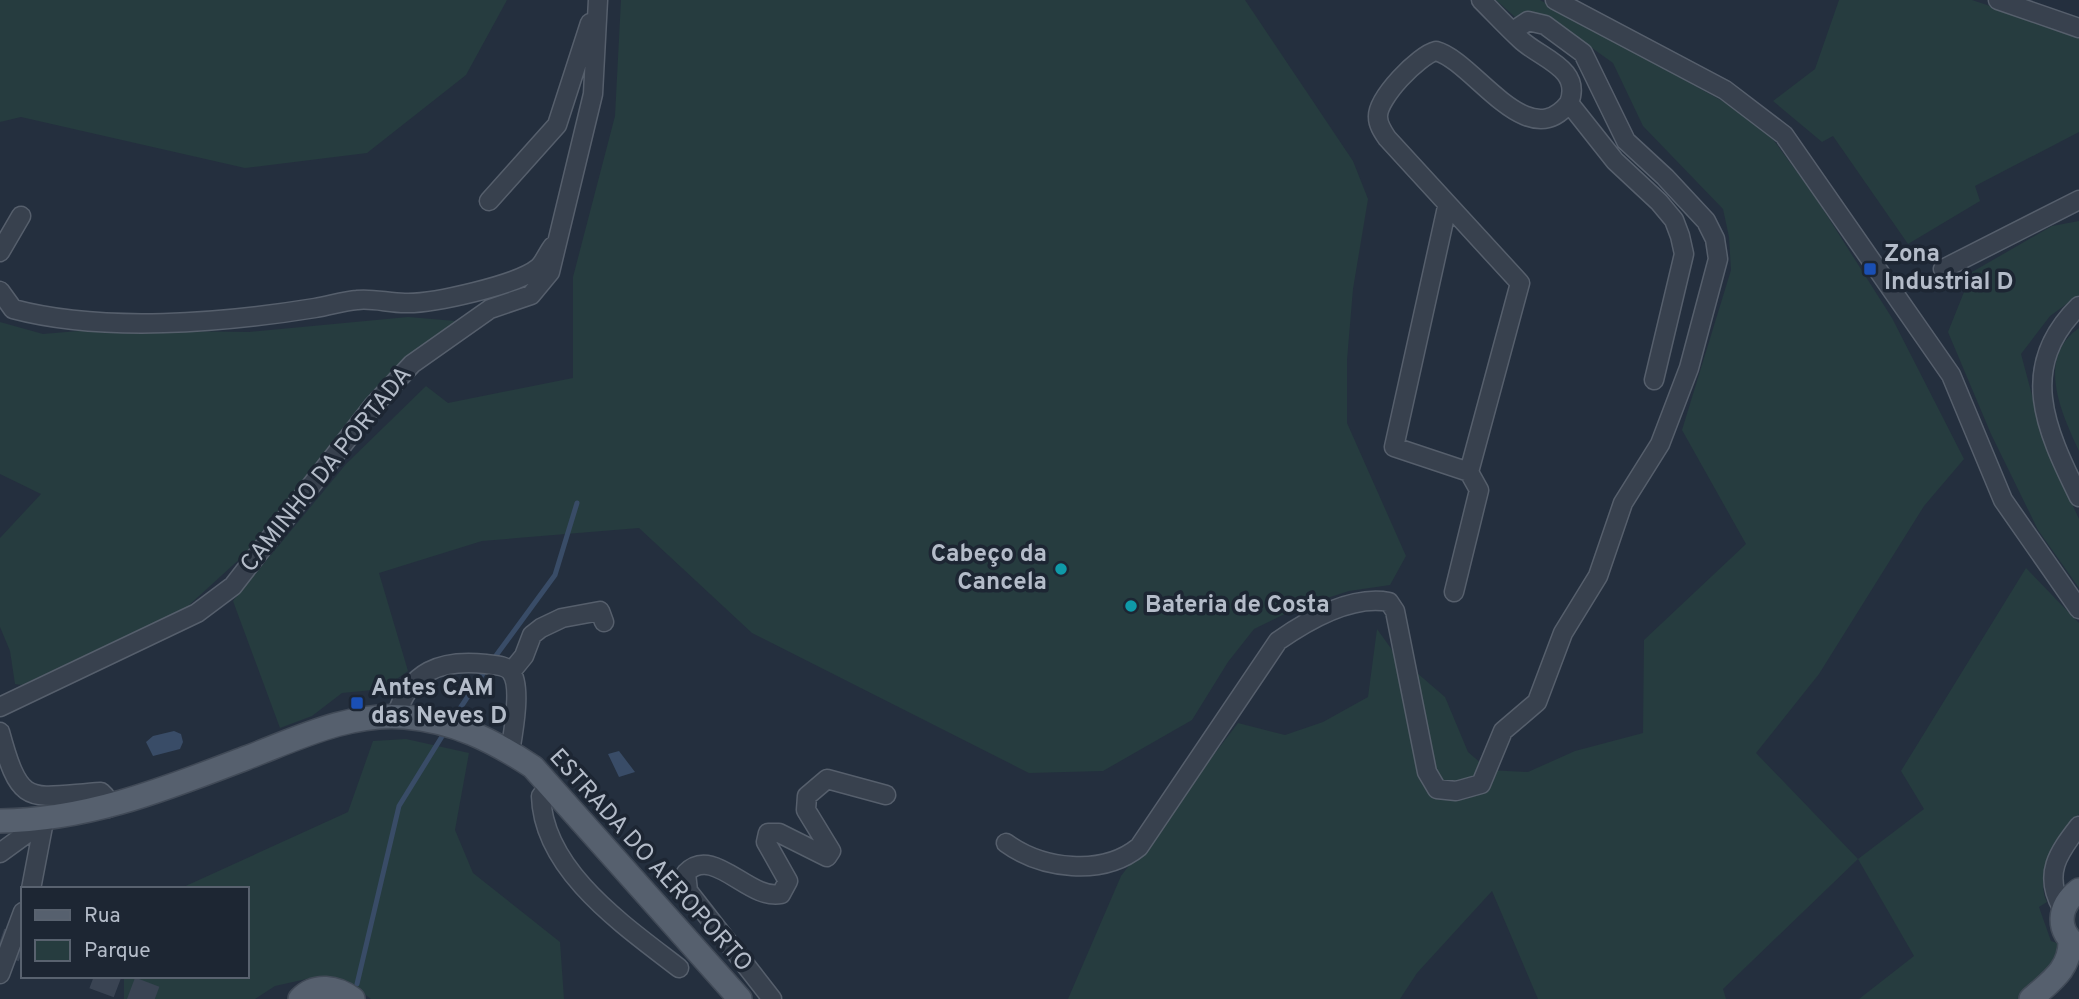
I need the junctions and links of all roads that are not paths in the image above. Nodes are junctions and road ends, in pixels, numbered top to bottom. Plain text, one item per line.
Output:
1 (598, 0) edge
2 (1481, 0) edge
3 (1555, 0) edge
4 (1998, 0) edge
5 (2079, 28) edge
6 (1513, 31) junction
7 (1569, 103) junction
8 (2079, 200) edge
9 (489, 201) dead end
10 (1447, 207) junction
11 (21, 216) dead end
12 (558, 237) junction
13 (0, 252) edge
14 (1943, 269) dead end
15 (0, 291) edge
16 (2079, 306) edge
17 (1654, 380) dead end
18 (1469, 472) junction
19 (2079, 497) edge
20 (1454, 592) dead end
21 (2079, 609) edge
22 (604, 622) dead end
23 (504, 669) junction
24 (0, 705) edge
25 (403, 717) junction
26 (0, 732) edge
27 (510, 752) junction
28 (551, 785) junction
29 (886, 795) dead end
30 (108, 808) junction
31 (0, 821) edge
32 (44, 821) junction
33 (2079, 826) edge
34 (1006, 843) dead end
35 (0, 853) edge
36 (31, 887) edge
37 (2079, 890) edge
38 (2062, 908) junction
39 (21, 917) edge
40 (2075, 944) edge
41 (679, 968) dead end
42 (2079, 972) edge
43 (0, 974) edge
44 (349, 996) edge
45 (300, 999) edge
46 (740, 999) edge
47 (772, 999) edge
48 (2031, 999) edge
49 (2053, 999) edge

1 - 9 street
1 - 12 street, CAMINHO DA PORTADA
2 - 6 street
3 - 21 street
4 - 5 street
6 - 7 street
6 - 34 street
7 - 10 street
7 - 17 street
8 - 14 street
10 - 18 street
10 - 18 street
11 - 13 street
12 - 15 street
12 - 24 street, CAMINHO DA PORTADA
16 - 19 street
18 - 20 street
22 - 23 street
23 - 25 street
23 - 27 street
25 - 27 main road, ESTRADA DO AEROPORTO
25 - 30 main road, ESTRADA DO AEROPORTO
26 - 30 street
27 - 28 main road, ESTRADA DO AEROPORTO
28 - 41 street
28 - 46 main road, ESTRADA DO AEROPORTO
29 - 47 street
30 - 32 main road, ESTRADA DO AEROPORTO
31 - 32 main road, ESTRADA DO AEROPORTO
32 - 35 street
32 - 36 street
33 - 38 street
37 - 38 main road
38 - 40 main road
39 - 43 street
40 - 48 main road
42 - 49 main road
44 - 45 main road

